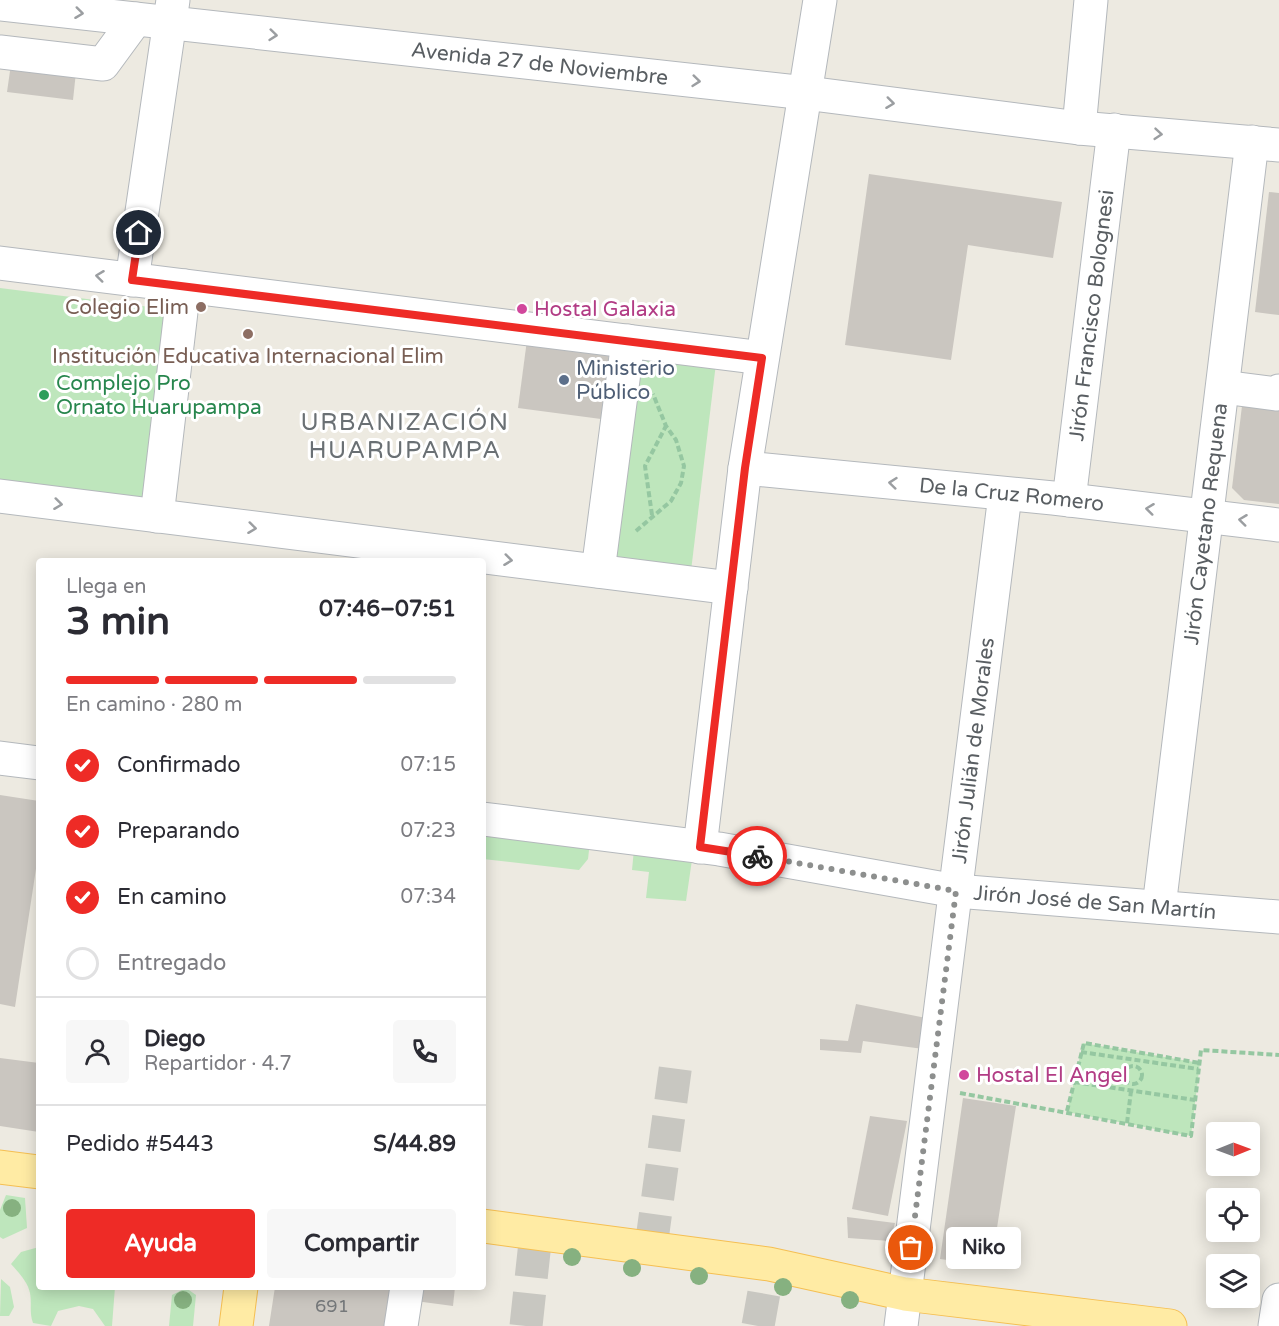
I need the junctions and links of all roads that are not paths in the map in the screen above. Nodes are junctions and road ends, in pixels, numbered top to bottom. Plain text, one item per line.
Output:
1 (820, 0) edge
2 (1091, 0) edge
3 (0, 4) edge
4 (172, 12) edge
5 (136, 19) junction
6 (0, 52) edge
7 (806, 93) junction
8 (1079, 128) junction
9 (1114, 130) junction
10 (1266, 143) edge
11 (0, 263) edge
12 (132, 280) junction
13 (184, 286) junction
14 (628, 341) junction
15 (762, 358) junction
16 (1223, 387) junction
17 (1279, 391) edge
18 (745, 468) junction
19 (1005, 495) junction
20 (0, 496) edge
21 (1069, 500) junction
22 (157, 516) junction
23 (1208, 516) junction
24 (1279, 525) edge
25 (341, 550) edge
26 (439, 558) edge
27 (486, 562) edge
28 (598, 571) junction
29 (731, 588) junction
30 (0, 758) edge
31 (36, 763) edge
32 (486, 819) edge
33 (700, 847) junction
34 (956, 891) junction
35 (1159, 907) junction
36 (1279, 917) edge
37 (0, 1167) edge
38 (36, 1172) edge
39 (486, 1226) edge
40 (241, 1290) edge
41 (407, 1290) edge
42 (905, 1294) junction
43 (1279, 1300) edge
44 (236, 1326) edge
45 (401, 1326) edge
46 (901, 1326) edge
47 (1170, 1326) edge
48 (1275, 1326) edge

1 - 7 street
2 - 8 street
3 -> 5 street, Avenida 27 de Noviembre
4 - 5 street, Avenida 27 de Noviembre
4 -> 7 street, Avenida 27 de Noviembre
4 - 12 street
5 - 6 street
7 -> 8 street, Avenida 27 de Noviembre
7 - 15 street
8 - 9 street, Avenida 27 de Noviembre
9 -> 10 street, Avenida 27 de Noviembre
9 - 21 street, Jirón Francisco Bolognesi
10 - 16 street, Jirón Cayetano Requena
12 -> 11 street
12 - 13 street
13 - 14 street
13 - 22 street
14 - 15 street
14 - 28 street
15 - 18 street
16 - 17 street
16 - 23 street, Jirón Cayetano Requena
19 -> 18 street, De la Cruz Romero
18 - 29 street
19 - 21 street, De la Cruz Romero
19 - 34 street, Jirón Julián de Morales
20 -> 22 street
23 -> 21 street, De la Cruz Romero
22 -> 25 street
24 -> 23 street, De la Cruz Romero
23 - 35 street, Jirón Cayetano Requena
25 -> 26 street
27 -> 28 street
28 - 29 street
29 - 33 street
30 - 31 street
32 - 33 street, Jirón José de San Martín
33 - 34 street, Jirón José de San Martín
34 - 35 street, Jirón José de San Martín
34 - 42 street, Jirón Julián de Morales
35 - 36 street, Jirón José de San Martín
37 - 38 main road
39 - 42 main road
40 - 44 main road
41 - 45 street
42 - 46 street, Jirón Julián de Morales
42 - 47 main road
43 - 48 street

